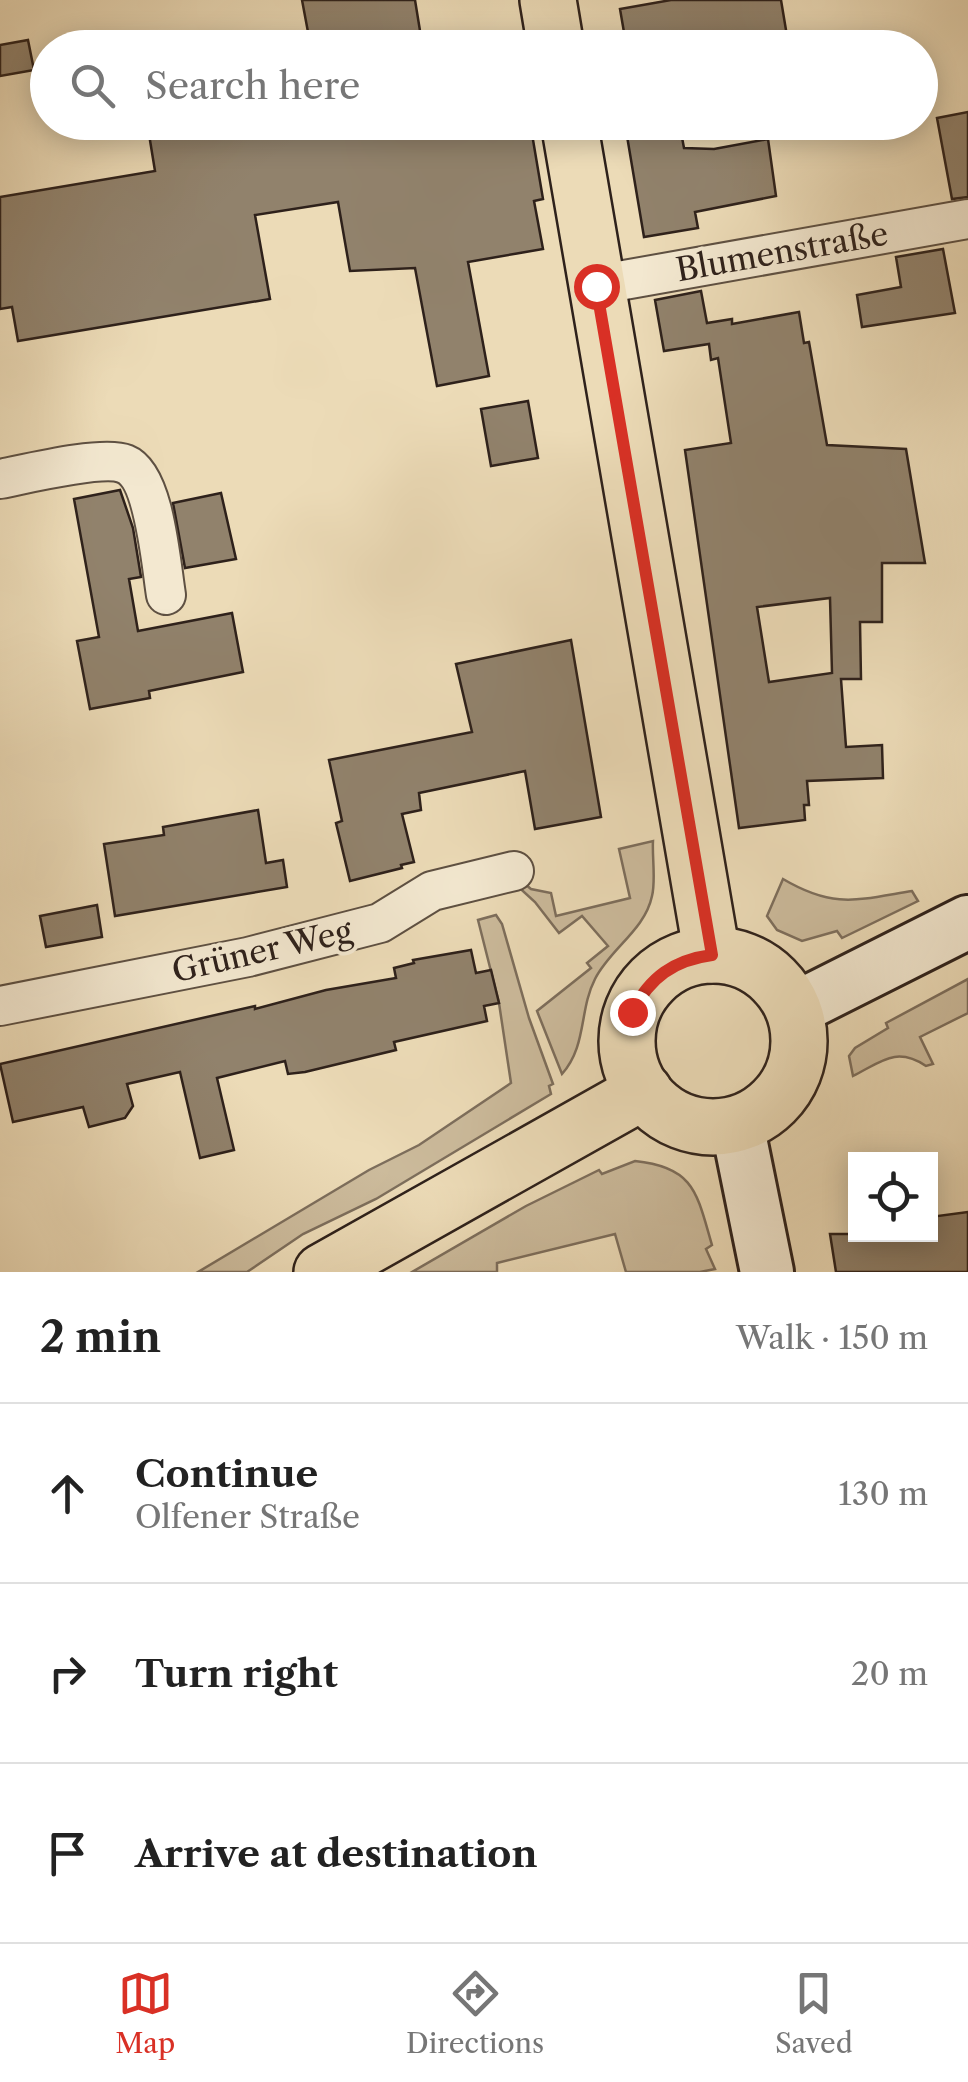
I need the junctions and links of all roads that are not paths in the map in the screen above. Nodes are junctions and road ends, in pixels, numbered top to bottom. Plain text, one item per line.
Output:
1 (548, 0) edge
2 (553, 30) edge
3 (572, 140) edge
4 (968, 218) edge
5 (596, 286) junction
6 (0, 479) edge
7 (166, 595) dead end
8 (514, 871) dead end
9 (968, 922) edge
10 (712, 955) junction
11 (0, 1006) edge
12 (794, 1010) junction
13 (644, 1091) junction
14 (737, 1124) junction
15 (322, 1272) edge
16 (768, 1272) edge

1 - 2 main road
3 - 5 main road
4 - 5 street, Blumenstraße
5 - 10 main road
6 - 7 street
8 - 11 street, Grüner Weg
9 - 12 main road
10 - 12 main road
10 - 13 main road
12 - 14 main road
13 - 14 main road
13 - 15 main road
14 - 16 main road

